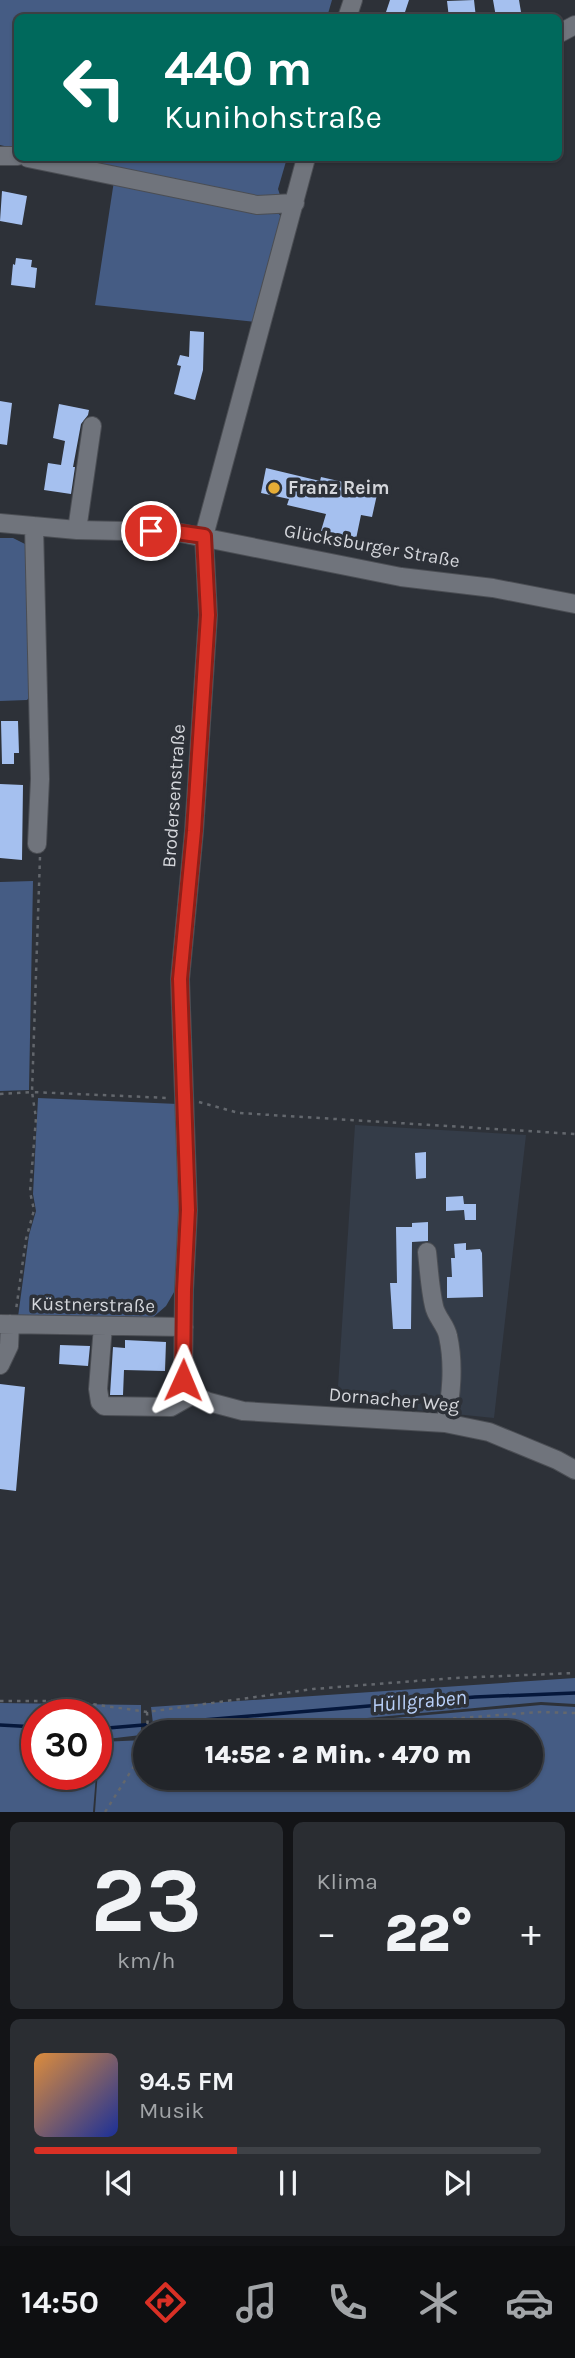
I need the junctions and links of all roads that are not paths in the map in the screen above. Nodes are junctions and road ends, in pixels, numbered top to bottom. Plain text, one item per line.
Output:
1 (43, 161) edge
2 (305, 161) edge
3 (295, 203) junction
4 (92, 426) dead end
5 (0, 523) edge
6 (34, 526) junction
7 (77, 530) junction
8 (204, 536) junction
9 (575, 604) edge
10 (37, 844) road end
11 (427, 1252) dead end
12 (184, 1290) junction
13 (5, 1324) edge
14 (103, 1326) junction
15 (146, 1326) junction
16 (184, 1327) junction
17 (0, 1365) edge
18 (192, 1395) junction
19 (445, 1423) junction
20 (575, 1470) edge

1 - 3 street
2 - 3 street, Brodersenstraße
3 - 8 street, Brodersenstraße
4 - 7 street
5 - 6 street, Glücksburger Straße
6 - 7 street, Glücksburger Straße
6 - 10 street
7 - 8 street, Glücksburger Straße
8 - 9 street, Glücksburger Straße
8 - 12 street, Brodersenstraße
11 - 19 street
12 - 15 street
12 - 16 street, Brodersenstraße
13 - 14 street, Küstnerstraße
13 - 17 street
14 - 15 street, Küstnerstraße
14 - 18 street
15 - 16 street, Küstnerstraße
16 - 18 street, Brodersenstraße
18 - 19 street, Dornacher Weg
19 - 20 street, Dornacher Weg

